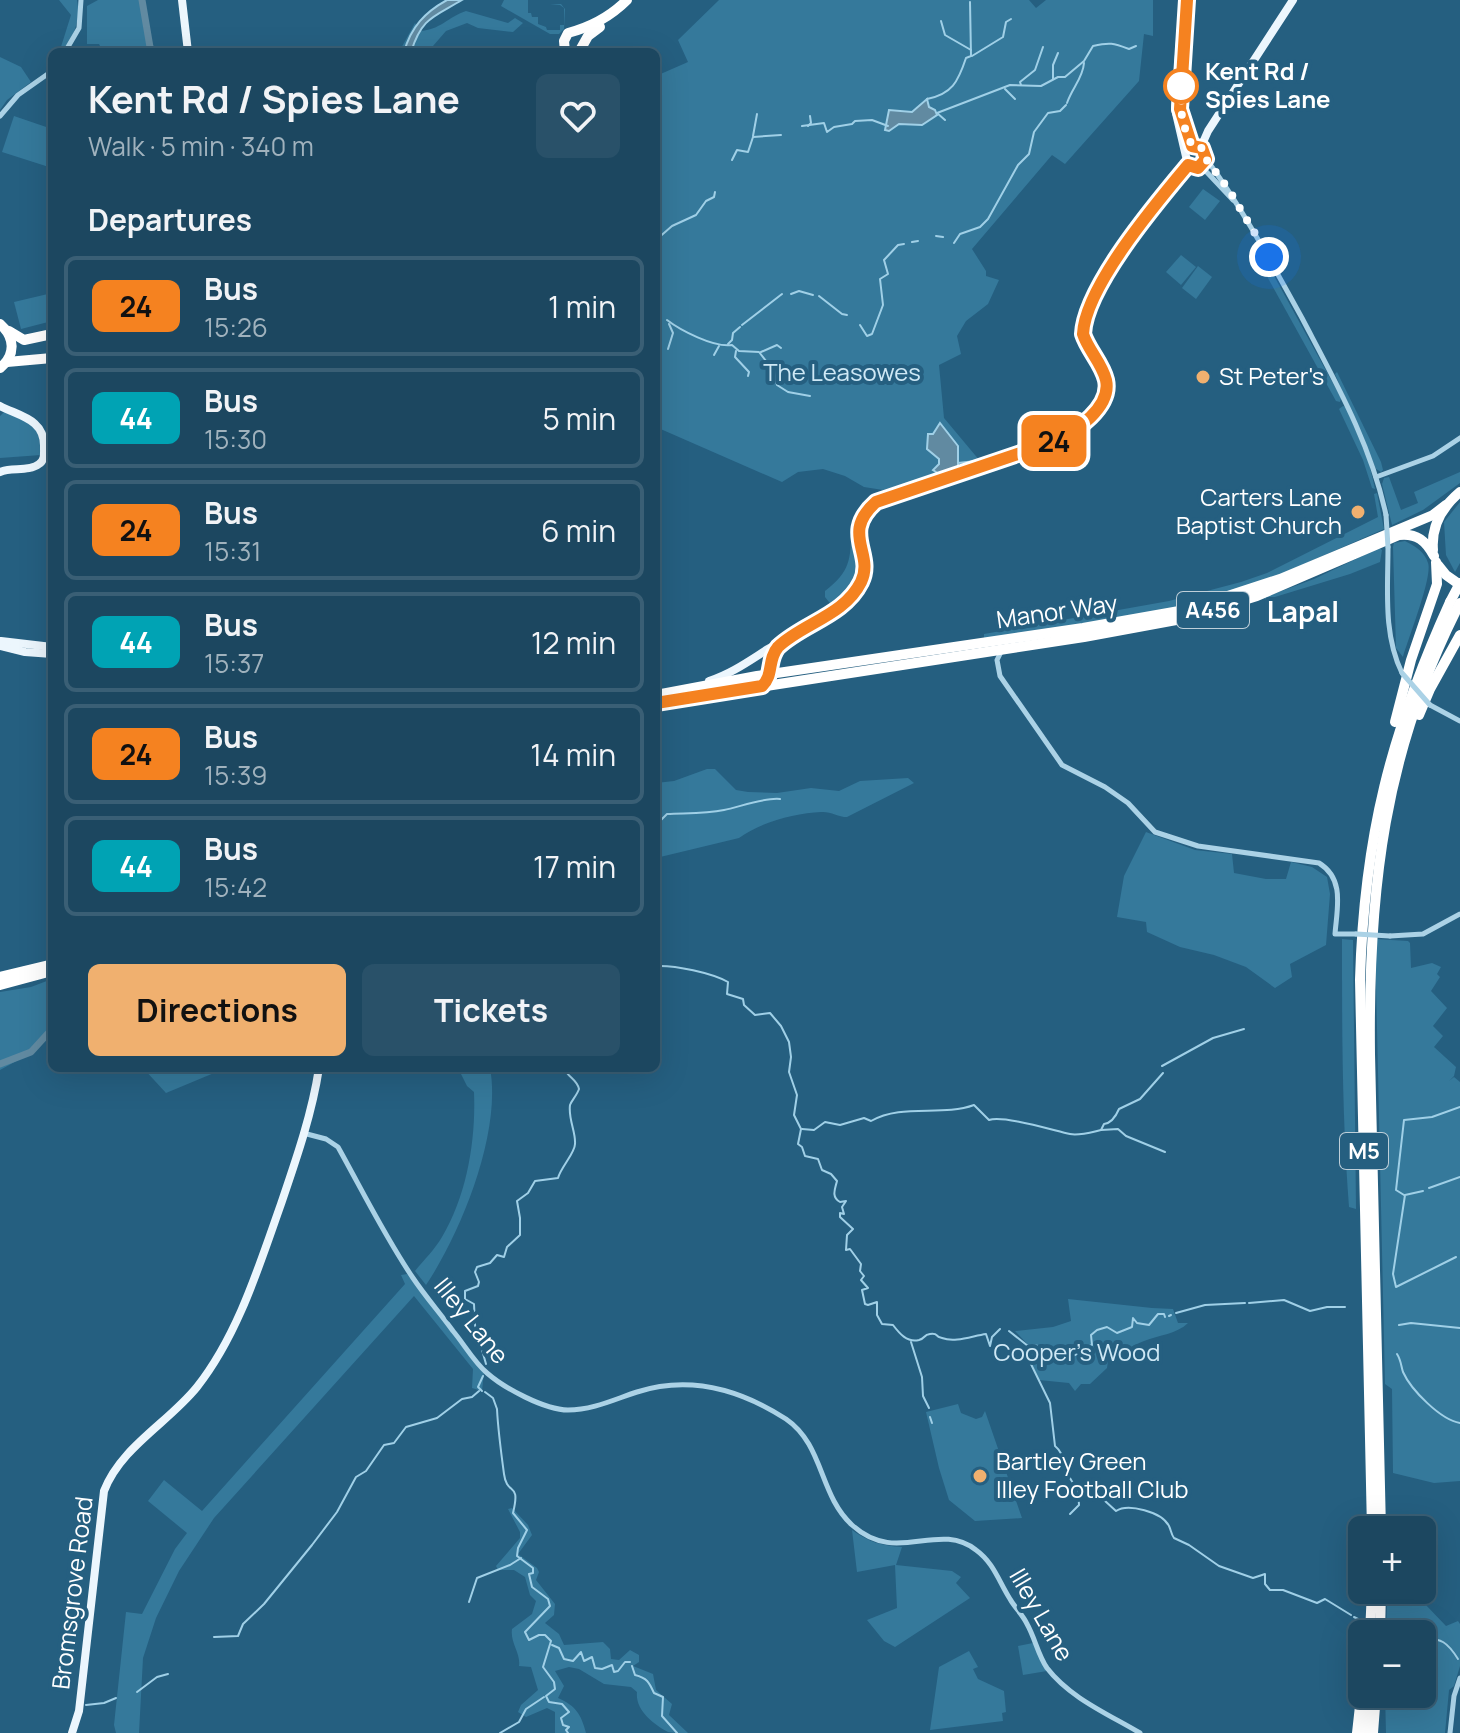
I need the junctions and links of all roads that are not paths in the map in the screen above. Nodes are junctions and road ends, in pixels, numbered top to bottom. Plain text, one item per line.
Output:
1 (81, 0) edge
2 (182, 0) edge
3 (627, 0) edge
4 (637, 0) edge
5 (1185, 0) edge
6 (1293, 0) edge
7 (582, 36) junction
8 (68, 48) edge
9 (188, 48) edge
10 (565, 48) edge
11 (580, 48) edge
12 (48, 74) edge
13 (0, 116) edge
14 (1193, 148) junction
15 (1204, 163) junction
16 (1188, 165) junction
17 (3, 325) edge
18 (48, 335) edge
19 (48, 359) edge
20 (3, 365) edge
21 (0, 406) edge
22 (1460, 438) edge
23 (0, 472) edge
24 (1376, 477) junction
25 (1460, 489) edge
26 (1446, 505) junction
27 (1372, 539) junction
28 (1435, 559) junction
29 (1460, 584) edge
30 (1456, 603) edge
31 (1460, 635) edge
32 (0, 644) edge
33 (48, 647) edge
34 (1002, 649) junction
35 (981, 652) junction
36 (48, 653) edge
37 (769, 654) junction
38 (997, 660) junction
39 (787, 671) junction
40 (770, 674) junction
41 (762, 686) junction
42 (689, 688) junction
43 (660, 694) edge
44 (660, 702) edge
45 (1460, 721) edge
46 (1386, 773) junction
47 (1389, 803) junction
48 (1460, 914) edge
49 (48, 965) edge
50 (48, 972) edge
51 (0, 977) edge
52 (0, 985) edge
53 (318, 1072) edge
54 (303, 1133) junction
55 (1372, 1516) edge
56 (1381, 1516) edge
57 (1460, 1678) edge
58 (1360, 1708) edge
59 (1367, 1708) edge
60 (1376, 1708) edge
61 (1379, 1708) edge
62 (72, 1733) edge
63 (1140, 1733) edge
64 (1357, 1733) edge
65 (1364, 1733) edge
66 (1373, 1733) edge
67 (1380, 1733) edge
68 (1450, 1733) edge

1 - 8 street
2 - 9 main road
3 - 7 highway
4 - 7 highway
5 - 14 main road
6 - 14 main road
7 - 10 highway
7 - 11 highway
12 - 13 street
14 - 15 main road
14 - 16 main road
15 - 16 main road
15 - 24 street
16 - 37 main road
17 - 18 highway
17 - 20 highway
19 - 20 highway
21 - 23 main road
22 - 24 street
24 - 45 street, bridge
25 - 26 highway
25 - 27 highway
26 - 27 highway, Manor Way / A456
26 - 28 highway
27 - 39 highway, Manor Way / A456
28 - 29 highway, Manor Way
28 - 34 highway, Manor Way / A456
28 - 46 highway
29 - 30 highway, M5, bridge
30 - 46 highway, M5
30 - 47 highway, M5
31 - 47 highway
32 - 33 main road
32 - 36 main road
34 - 35 highway, Manor Way / A456
34 - 38 street
35 - 38 street
35 - 41 highway, Manor Way / A456
37 - 39 main road
37 - 40 main road
37 - 42 main road
38 - 48 street, bridge
39 - 40 highway, Manor Way / A456
40 - 41 main road
40 - 42 highway, Manor Way / A456
41 - 44 highway, Manor Way / A456
42 - 43 highway, Manor Way / A456
46 - 55 highway, M5
47 - 56 highway, M5
49 - 51 highway
50 - 52 highway
53 - 54 main road, Bromsgrove Road
54 - 62 main road, Bromsgrove Road
54 - 63 street, Illey Lane
57 - 68 street
58 - 64 highway
59 - 65 highway
60 - 66 highway
61 - 67 highway

